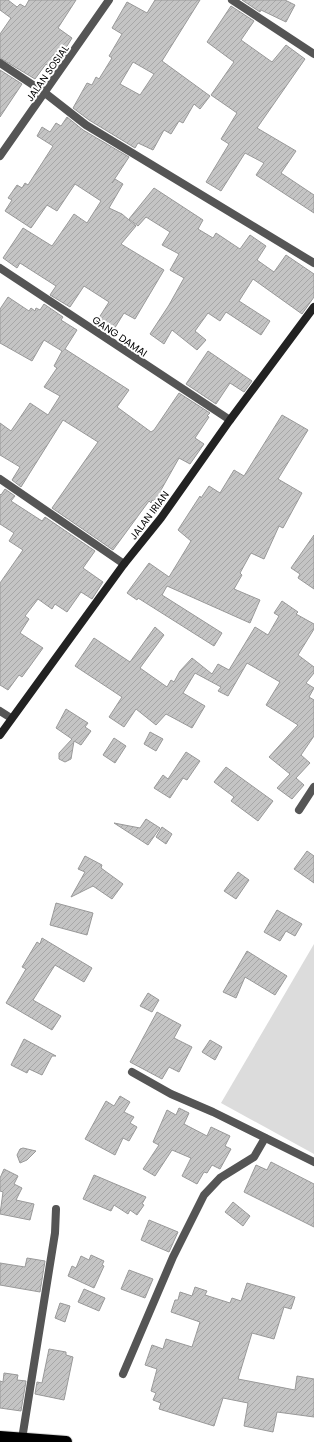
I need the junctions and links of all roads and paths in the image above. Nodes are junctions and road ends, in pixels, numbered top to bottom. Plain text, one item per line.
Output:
1 (109, 0) edge
2 (232, 0) edge
3 (314, 54) edge
4 (0, 63) edge
5 (45, 93) junction
6 (0, 156) edge
7 (314, 263) edge
8 (0, 268) edge
9 (314, 307) edge
10 (230, 420) junction
11 (0, 479) edge
12 (124, 564) junction
13 (0, 711) edge
14 (11, 718) junction
15 (0, 735) edge
16 (314, 787) edge
17 (299, 810) dead end
18 (132, 1072) dead end
19 (265, 1138) junction
20 (314, 1162) edge
21 (56, 1208) dead end
22 (123, 1374) dead end
23 (0, 1437) edge
24 (29, 1440) edge
25 (66, 1442) edge

1 - 5 street, JALAN SOSIAL
2 - 3 street
4 - 5 street
5 - 6 street, JALAN SOSIAL
5 - 7 street
8 - 10 street, GANG DAMAI
9 - 10 main road, JALAN IRIAN
10 - 12 main road, JALAN IRIAN
11 - 12 street
12 - 14 main road, JALAN IRIAN
13 - 14 street
14 - 15 main road, JALAN IRIAN
16 - 17 street
18 - 19 street
19 - 20 street
19 - 22 street
21 - 24 street
23 - 24 highway
24 - 25 highway

